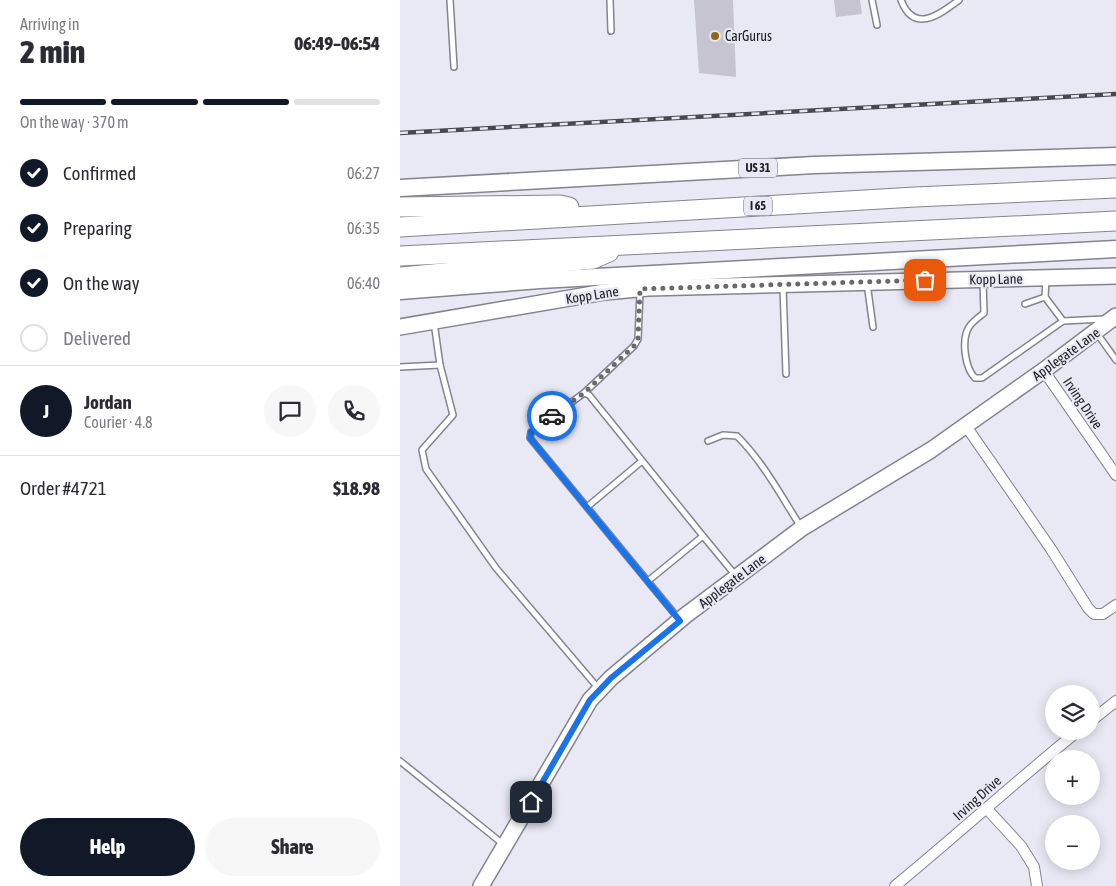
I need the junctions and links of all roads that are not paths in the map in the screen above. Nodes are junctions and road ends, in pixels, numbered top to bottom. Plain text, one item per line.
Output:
1 (450, 0) edge
2 (610, 0) edge
3 (872, 0) edge
4 (901, 0) edge
5 (960, 0) edge
6 (877, 25) dead end
7 (611, 31) dead end
8 (454, 68) dead end
9 (1116, 156) edge
10 (400, 188) edge
11 (1116, 188) edge
12 (400, 207) edge
13 (594, 215) junction
14 (1116, 221) edge
15 (400, 227) edge
16 (630, 244) junction
17 (1116, 250) edge
18 (400, 256) edge
19 (1116, 276) edge
20 (400, 277) edge
21 (1046, 278) junction
22 (982, 279) junction
23 (867, 282) junction
24 (783, 284) junction
25 (640, 289) junction
26 (400, 291) edge
27 (1044, 297) junction
28 (1025, 304) dead end
29 (1114, 318) edge
30 (1063, 321) junction
31 (434, 322) junction
32 (400, 327) edge
33 (873, 327) dead end
34 (1096, 332) junction
35 (1116, 360) edge
36 (440, 364) junction
37 (400, 367) edge
38 (1044, 371) junction
39 (786, 374) dead end
40 (584, 393) junction
41 (966, 426) junction
42 (708, 441) dead end
43 (642, 461) junction
44 (1116, 475) edge
45 (587, 507) junction
46 (802, 528) junction
47 (702, 536) junction
48 (736, 577) junction
49 (648, 581) junction
50 (1116, 605) edge
51 (680, 621) junction
52 (599, 690) junction
53 (1116, 701) edge
54 (1100, 714) edge
55 (1067, 740) edge
56 (400, 761) edge
57 (987, 809) junction
58 (506, 846) junction
59 (481, 886) edge
60 (895, 886) edge
61 (1037, 886) edge

1 - 8 lane
2 - 7 lane
3 - 6 lane
4 - 5 lane
9 - 10 main road, US 31
11 - 13 highway, I 65
12 - 13 highway
13 - 15 highway, I 65
14 - 16 highway
16 - 18 highway
16 - 20 highway
17 - 26 main road
19 - 21 street, Kopp Lane
21 - 22 street, Kopp Lane
21 - 27 lane
22 - 23 street, Kopp Lane
22 - 30 lane
23 - 24 street, Kopp Lane
23 - 33 lane
24 - 25 street, Kopp Lane
24 - 39 lane
25 - 31 street, Kopp Lane
25 - 40 lane
27 - 28 lane
27 - 30 lane
29 - 30 lane
29 - 34 street, Applegate Lane
31 - 32 street, Kopp Lane
31 - 36 lane
34 - 35 lane
34 - 38 street, Applegate Lane
36 - 37 lane
36 - 52 lane
38 - 41 street, Applegate Lane
38 - 44 street, Irving Drive
40 - 43 lane
40 - 45 lane
41 - 46 street, Applegate Lane
41 - 50 street
42 - 46 lane
43 - 45 lane
43 - 47 lane
45 - 49 lane
46 - 48 street, Applegate Lane
47 - 48 lane
47 - 49 lane
48 - 51 street, Applegate Lane
49 - 51 lane
51 - 52 street, Applegate Lane
52 - 58 street, Applegate Lane
53 - 54 street
55 - 57 street, Irving Drive
56 - 58 lane
57 - 60 street, Irving Drive
57 - 61 street
58 - 59 street, Applegate Lane

